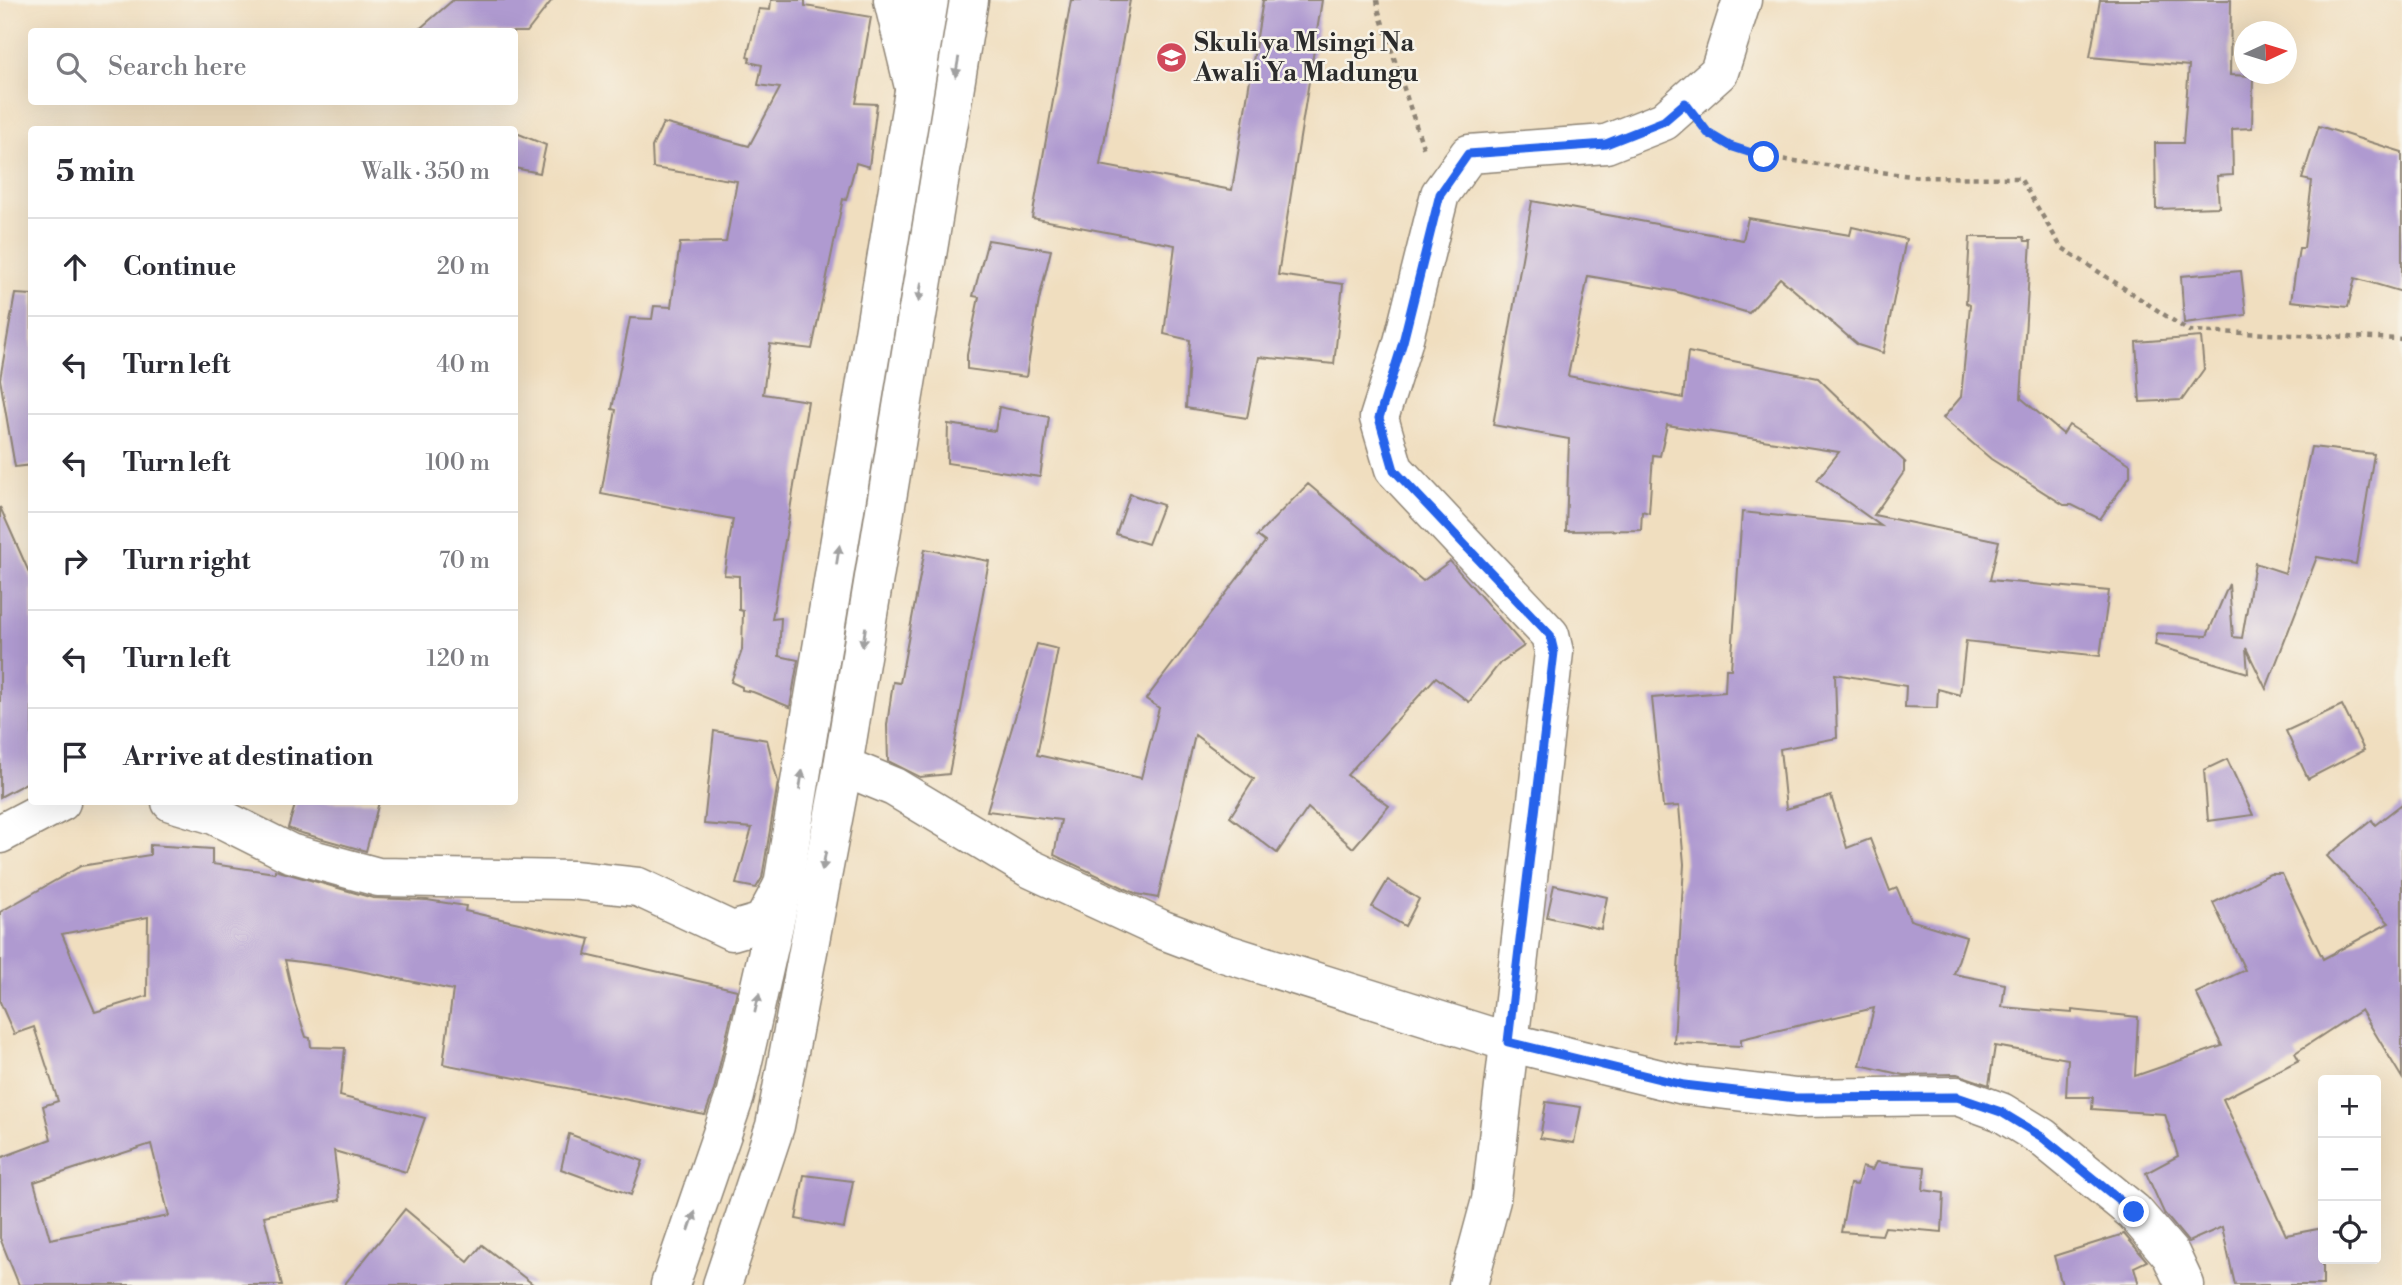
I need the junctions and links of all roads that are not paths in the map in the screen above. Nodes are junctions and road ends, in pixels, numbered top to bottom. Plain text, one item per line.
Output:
1 (894, 0) edge
2 (929, 0) edge
3 (969, 0) edge
4 (1742, 0) edge
5 (914, 87) junction
6 (843, 766) junction
7 (55, 805) edge
8 (181, 805) edge
9 (0, 834) edge
10 (783, 885) junction
11 (1508, 1042) junction
12 (670, 1285) edge
13 (722, 1285) edge
14 (1468, 1285) edge
15 (2185, 1285) edge

1 - 5 street
2 - 5 street
3 -> 6 street
4 - 11 street
10 -> 5 street
6 - 11 street
6 -> 13 street
7 - 9 street
8 - 10 street
12 -> 10 street
11 - 14 street
11 - 15 street

